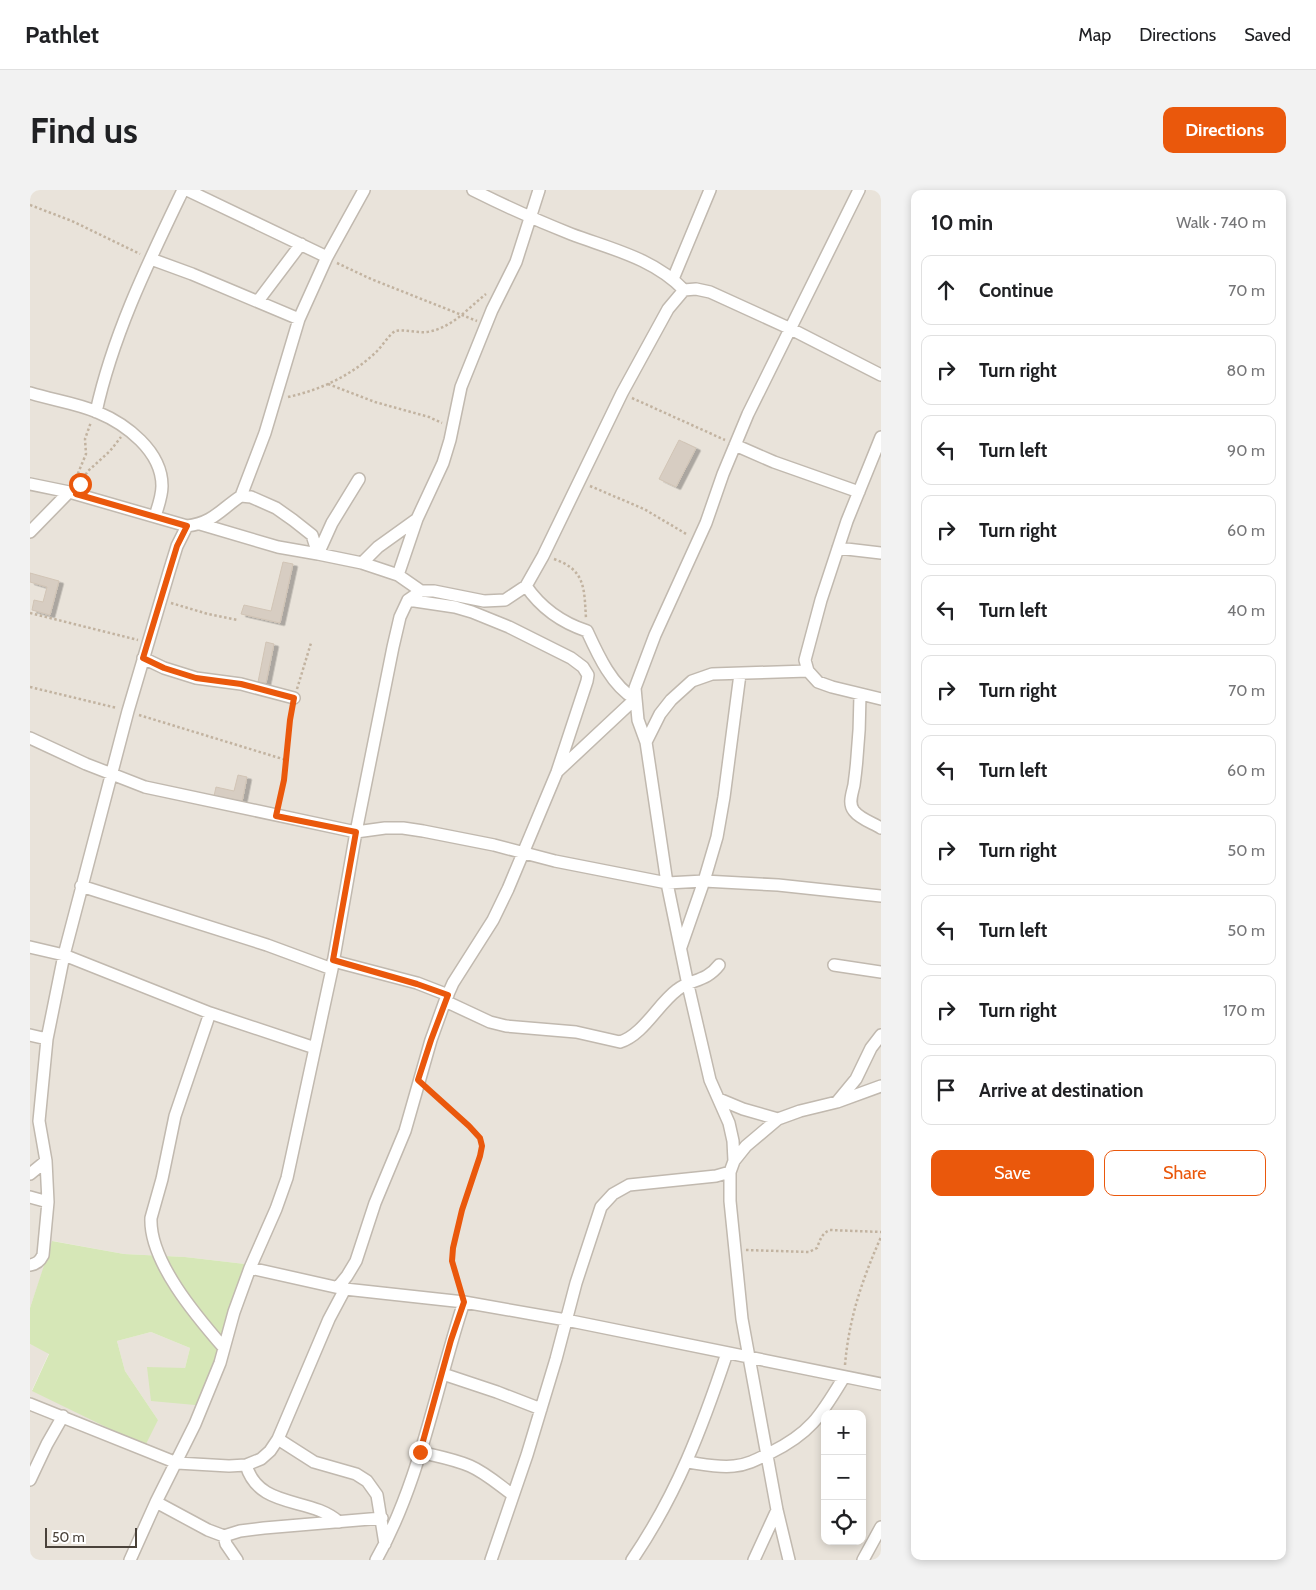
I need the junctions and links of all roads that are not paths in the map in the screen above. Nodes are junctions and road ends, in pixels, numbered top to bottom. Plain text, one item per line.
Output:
1 (183, 190) edge
2 (187, 190) edge
3 (364, 190) edge
4 (473, 190) edge
5 (539, 190) edge
6 (710, 190) edge
7 (859, 190) edge
8 (530, 217) junction
9 (301, 244) junction
10 (326, 257) junction
11 (151, 259) junction
12 (673, 279) junction
13 (684, 290) junction
14 (258, 301) junction
15 (300, 320) junction
16 (791, 329) junction
17 (881, 375) edge
18 (30, 394) edge
19 (96, 412) junction
20 (881, 437) edge
21 (735, 445) junction
22 (359, 479) dead end
23 (30, 484) edge
24 (858, 492) junction
25 (73, 493) junction
26 (241, 496) junction
27 (156, 516) junction
28 (417, 519) junction
29 (200, 524) junction
30 (187, 526) junction
31 (30, 532) edge
32 (838, 548) junction
33 (881, 553) edge
34 (318, 554) junction
35 (362, 563) junction
36 (398, 575) junction
37 (526, 586) junction
38 (421, 591) junction
39 (408, 600) junction
40 (143, 658) junction
41 (808, 671) junction
42 (740, 674) junction
43 (860, 694) junction
44 (294, 698) road end
45 (635, 699) junction
46 (881, 699) edge
47 (30, 738) edge
48 (646, 742) junction
49 (557, 772) junction
50 (111, 774) junction
51 (881, 828) edge
52 (356, 832) junction
53 (522, 852) junction
54 (704, 881) junction
55 (667, 883) junction
56 (81, 886) junction
57 (881, 896) edge
58 (30, 946) edge
59 (680, 948) junction
60 (64, 955) junction
61 (719, 964) dead end
62 (333, 965) junction
63 (834, 965) dead end
64 (881, 972) edge
65 (688, 985) junction
66 (446, 998) junction
67 (210, 1013) junction
68 (30, 1035) edge
69 (881, 1035) edge
70 (47, 1039) junction
71 (315, 1048) junction
72 (881, 1086) edge
73 (719, 1099) junction
74 (837, 1102) junction
75 (778, 1119) junction
76 (734, 1160) junction
77 (46, 1161) junction
78 (730, 1172) junction
79 (30, 1174) edge
80 (30, 1197) edge
81 (48, 1202) junction
82 (30, 1265) edge
83 (250, 1268) junction
84 (341, 1288) junction
85 (464, 1302) junction
86 (566, 1320) junction
87 (224, 1348) junction
88 (727, 1353) junction
89 (748, 1357) junction
90 (442, 1374) junction
91 (844, 1377) junction
92 (881, 1384) edge
93 (30, 1404) edge
94 (541, 1409) junction
95 (63, 1416) junction
96 (278, 1439) junction
97 (420, 1452) junction
98 (767, 1455) junction
99 (177, 1462) junction
100 (687, 1462) junction
101 (246, 1465) junction
102 (30, 1480) edge
103 (513, 1495) junction
104 (156, 1502) junction
105 (777, 1510) junction
106 (382, 1518) junction
107 (339, 1522) junction
108 (881, 1527) edge
109 (224, 1536) junction
110 (385, 1545) junction
111 (865, 1559) edge
112 (130, 1560) edge
113 (237, 1560) edge
114 (376, 1560) edge
115 (491, 1560) edge
116 (632, 1560) edge
117 (754, 1560) edge
118 (789, 1560) edge

1 - 11 street
2 - 9 street
3 - 10 street
4 - 8 street
5 - 8 street
6 - 12 street
7 - 16 street
8 - 12 street
8 - 28 street
9 - 10 street
9 - 14 street
10 - 15 street
11 - 14 street
11 - 19 street
12 - 13 street
13 - 16 street
13 - 37 street
14 - 15 street
15 - 26 street
16 - 17 street
16 - 21 street
18 - 19 street
19 - 27 street
20 - 24 street
21 - 24 street
21 - 45 street
22 - 34 street
23 - 25 street
24 - 32 street
25 - 27 street
25 - 31 street
26 - 29 street
26 - 34 street
27 - 30 street
28 - 35 street
28 - 36 street
29 - 30 street
29 - 34 street
30 - 40 street
32 - 33 street
32 - 41 street
34 - 35 street
35 - 36 street
36 - 38 street
37 - 38 street
37 - 45 street
38 - 39 street
39 - 49 street
39 - 52 street
40 - 44 street
40 - 50 street
41 - 42 street
41 - 43 street
42 - 48 street
42 - 54 street
43 - 46 street
43 - 51 street
45 - 48 street
45 - 49 street
47 - 50 street
48 - 55 street
49 - 53 street
50 - 52 street
50 - 56 street
52 - 53 street
52 - 62 street
53 - 55 street
53 - 66 street
54 - 55 street
54 - 57 street
54 - 59 street
55 - 59 street
56 - 60 street
56 - 62 street
58 - 60 street
59 - 65 street
60 - 67 street
60 - 70 street
61 - 65 street
62 - 66 street
62 - 71 street
63 - 64 street
65 - 66 street
65 - 73 street
66 - 84 street
67 - 71 street
67 - 87 street
68 - 70 street
69 - 74 street
70 - 77 street
71 - 83 street
72 - 74 street
73 - 75 street
73 - 76 street
74 - 75 street
75 - 76 street
76 - 78 street
77 - 79 street
77 - 81 street
78 - 86 street
78 - 89 street
80 - 81 street
81 - 82 street
83 - 84 street
83 - 87 street
84 - 85 street
84 - 96 street
85 - 86 street
85 - 90 street
86 - 88 street
86 - 94 street
87 - 99 street
88 - 89 street
88 - 100 street
89 - 91 street
89 - 98 street
90 - 94 street
90 - 97 street
91 - 92 street
91 - 98 street
93 - 95 street
94 - 103 street
95 - 99 street
95 - 102 street
96 - 101 street
96 - 106 street
97 - 103 street
97 - 110 street
98 - 100 street
98 - 105 street
99 - 101 street
99 - 104 street
100 - 116 street
101 - 107 street
103 - 115 street
104 - 109 street
104 - 112 street
105 - 117 street
105 - 118 street
106 - 107 street
106 - 110 street
107 - 109 street
108 - 111 street
109 - 113 street
110 - 114 street

